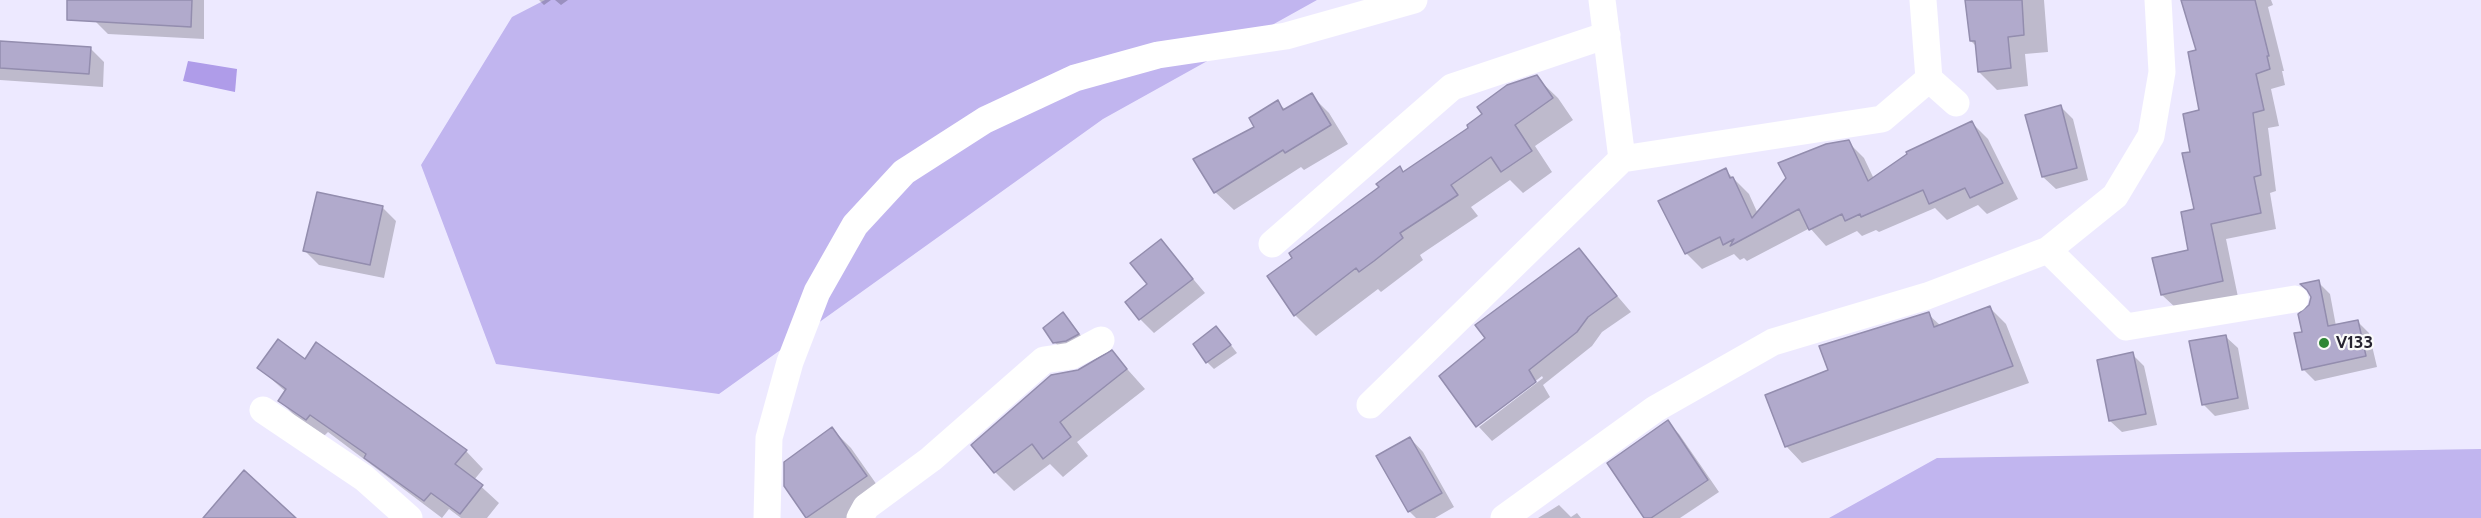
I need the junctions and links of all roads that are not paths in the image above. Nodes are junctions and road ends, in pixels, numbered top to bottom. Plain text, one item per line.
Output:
1 (1414, 0) edge
2 (1602, 0) edge
3 (1923, 0) edge
4 (2158, 0) edge
5 (1607, 35) junction
6 (1929, 79) junction
7 (1956, 103) dead end
8 (1622, 159) junction
9 (1272, 244) dead end
10 (2049, 250) junction
11 (2295, 299) dead end
12 (1101, 340) dead end
13 (1370, 405) dead end
14 (262, 410) dead end
15 (409, 518) edge
16 (767, 518) edge
17 (860, 518) edge
18 (1504, 518) edge

1 - 16 street
2 - 5 street
3 - 6 street
4 - 10 street
5 - 8 street
5 - 9 street
6 - 7 street
6 - 8 street
8 - 13 street
10 - 11 street
10 - 18 street
12 - 17 street
14 - 15 street

